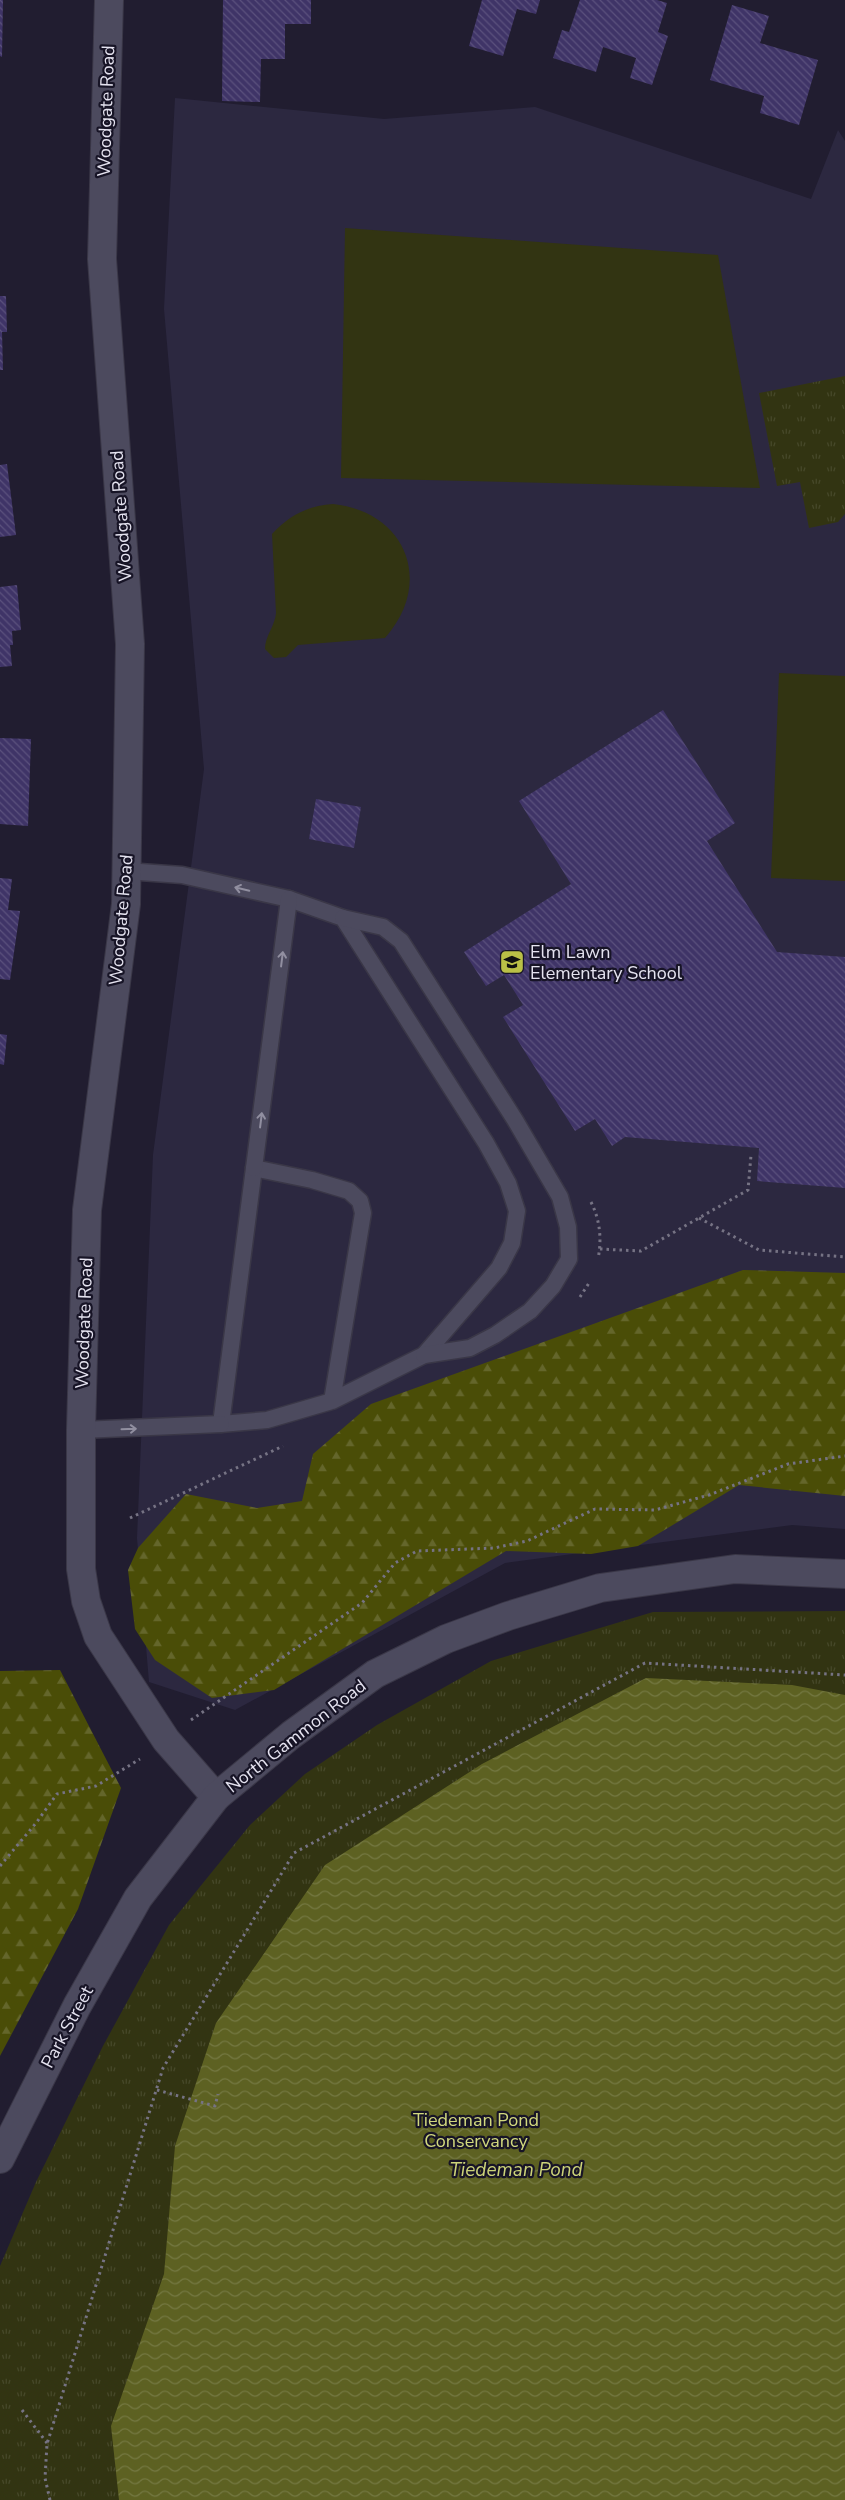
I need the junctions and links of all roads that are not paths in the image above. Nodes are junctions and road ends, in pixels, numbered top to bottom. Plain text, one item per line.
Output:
1 (109, 0) edge
2 (126, 871) junction
3 (289, 899) junction
4 (343, 918) junction
5 (254, 1168) junction
6 (424, 1355) junction
7 (332, 1401) junction
8 (222, 1424) junction
9 (80, 1430) junction
10 (845, 1574) edge
11 (216, 1797) junction
12 (138, 1898) joint
13 (0, 2159) edge

1 - 2 street, Woodgate Road
3 -> 2 lane
2 - 9 street, Woodgate Road
3 - 4 lane
5 -> 3 lane
4 - 6 lane
4 - 6 lane
5 - 7 lane
5 - 8 lane
6 - 7 lane
7 - 8 lane
9 -> 8 lane
9 - 11 street, Woodgate Road
10 - 11 street, North Gammon Road
11 - 12 street, North Gammon Road
12 - 13 street, Park Street

